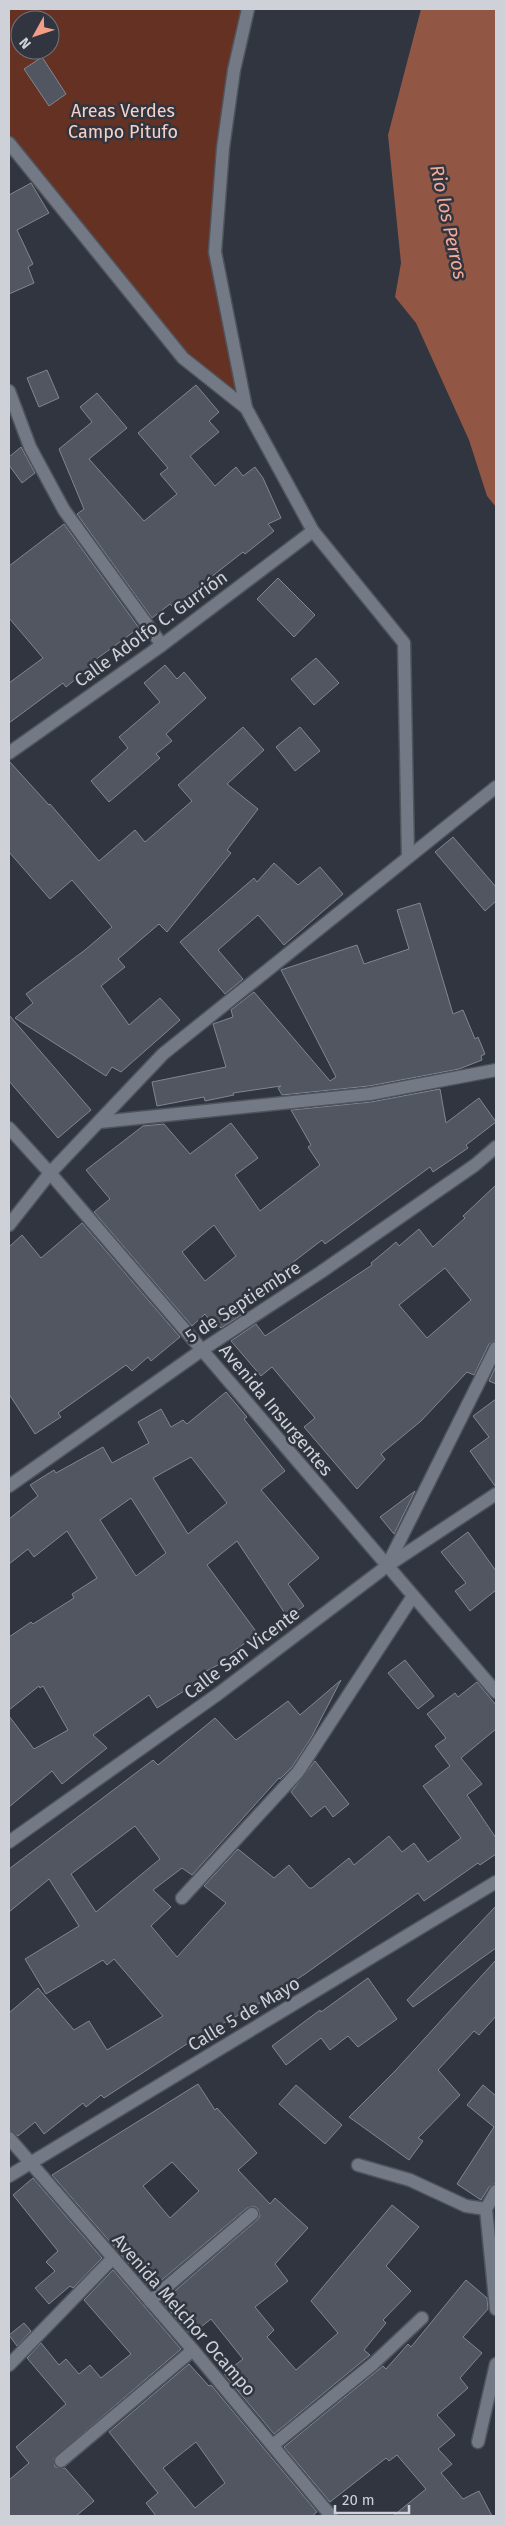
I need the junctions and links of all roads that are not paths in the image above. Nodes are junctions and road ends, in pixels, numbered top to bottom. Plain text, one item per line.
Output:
1 (248, 9) edge
2 (9, 143) edge
3 (9, 391) edge
4 (246, 408) junction
5 (313, 531) junction
6 (162, 645) junction
7 (9, 753) edge
8 (496, 787) edge
9 (408, 857) junction
10 (496, 1070) edge
11 (100, 1122) junction
12 (9, 1128) edge
13 (496, 1147) edge
14 (50, 1173) junction
15 (9, 1225) edge
16 (496, 1348) edge
17 (202, 1350) junction
18 (9, 1486) edge
19 (496, 1494) edge
20 (387, 1566) junction
21 (413, 1596) junction
22 (496, 1692) edge
23 (9, 1842) edge
24 (496, 1882) edge
25 (182, 1898) dead end
26 (9, 2138) edge
27 (30, 2163) junction
28 (358, 2165) dead end
29 (9, 2176) edge
30 (496, 2191) edge
31 (486, 2209) junction
32 (252, 2214) dead end
33 (112, 2259) junction
34 (150, 2301) junction
35 (496, 2308) edge
36 (422, 2318) dead end
37 (193, 2350) junction
38 (496, 2364) edge
39 (9, 2365) edge
40 (478, 2442) dead end
41 (273, 2445) junction
42 (61, 2461) dead end
43 (331, 2516) edge

1 - 4 street
2 - 4 street
3 - 6 street
4 - 5 street
5 - 6 street, Calle Adolfo C. Gurrión
5 - 9 street
6 - 7 street, Calle Adolfo C. Gurrión
8 - 9 street
9 - 11 street
10 - 11 street
11 - 14 street
12 - 14 street, Avenida Insurgentes
13 - 17 street, 5 de Septiembre
14 - 15 street
14 - 17 street, Avenida Insurgentes
16 - 20 street
17 - 18 street, 5 de Septiembre
17 - 20 street, Avenida Insurgentes
19 - 20 street, Calle San Vicente
20 - 21 street, Avenida Insurgentes
20 - 23 street, Calle San Vicente
21 - 22 street, Avenida Insurgentes
21 - 25 street
24 - 27 street, Calle 5 de Mayo
26 - 27 street, Avenida Melchor Ocampo
27 - 29 street, Calle 5 de Mayo
27 - 33 street, Avenida Melchor Ocampo
28 - 31 street
30 - 31 street
31 - 35 street
32 - 34 street
33 - 34 street, Avenida Melchor Ocampo
33 - 39 street
34 - 37 street, Avenida Melchor Ocampo
36 - 41 street
37 - 41 street, Avenida Melchor Ocampo
37 - 42 street
38 - 40 street
41 - 43 street, Avenida Melchor Ocampo

